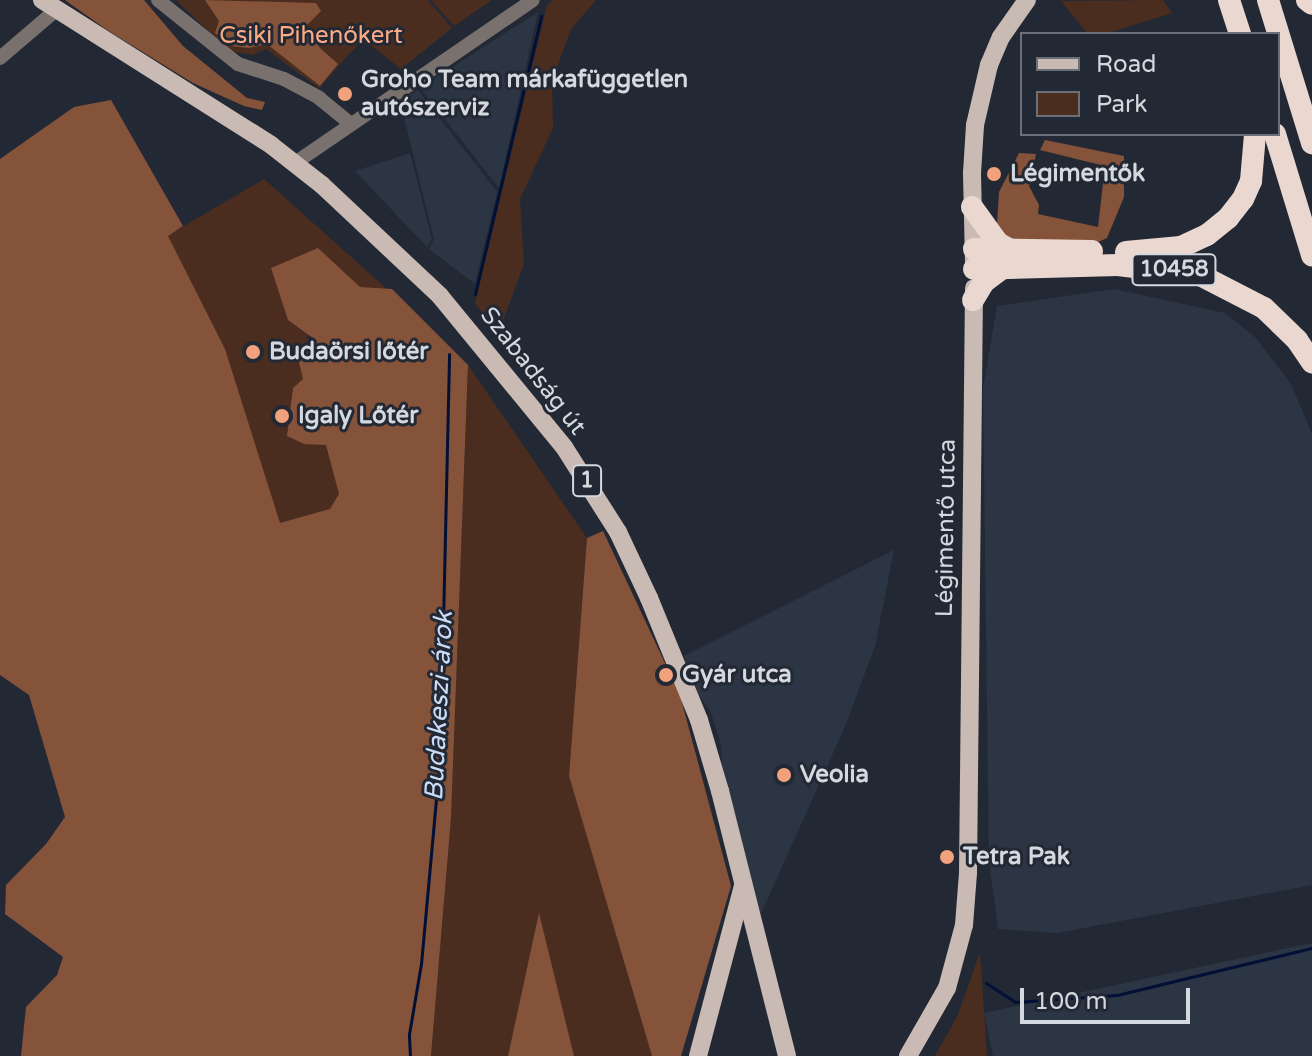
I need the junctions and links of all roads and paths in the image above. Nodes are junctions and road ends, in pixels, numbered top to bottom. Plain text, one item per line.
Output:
1 (158, 0) edge
2 (533, 0) edge
3 (1027, 0) edge
4 (1226, 0) edge
5 (1268, 0) edge
6 (1307, 0) edge
7 (1312, 4) edge
8 (49, 5) edge
9 (1233, 32) edge
10 (1239, 32) edge
11 (1278, 32) edge
12 (1280, 39) edge
13 (0, 58) edge
14 (351, 124) junction
15 (1255, 136) edge
16 (1276, 136) edge
17 (1312, 143) edge
18 (295, 163) junction
19 (972, 207) junction
20 (1312, 255) edge
21 (1006, 258) junction
22 (974, 259) junction
23 (973, 300) junction
24 (1312, 362) edge
25 (743, 883) junction
26 (758, 947) junction
27 (725, 950) junction
28 (698, 1056) edge
29 (787, 1056) edge
30 (908, 1056) edge

1 - 14 street
2 - 14 street
3 - 19 main road, Légimentő utca
4 - 9 highway
4 - 10 highway
5 - 11 highway
6 - 7 highway
8 - 13 street
8 - 18 main road, Szabadság út / 1
12 - 17 highway
14 - 18 street
15 - 21 highway
16 - 20 highway
18 - 25 main road, Szabadság út / 1
19 - 21 highway
19 - 22 main road, Légimentő utca
21 - 22 highway
21 - 23 highway
21 - 24 highway, 10458
22 - 23 main road, Légimentő utca
23 - 30 main road, Légimentő utca
25 - 26 main road, 1
25 - 27 main road
26 - 27 main road
26 - 29 main road, 1
27 - 28 main road

